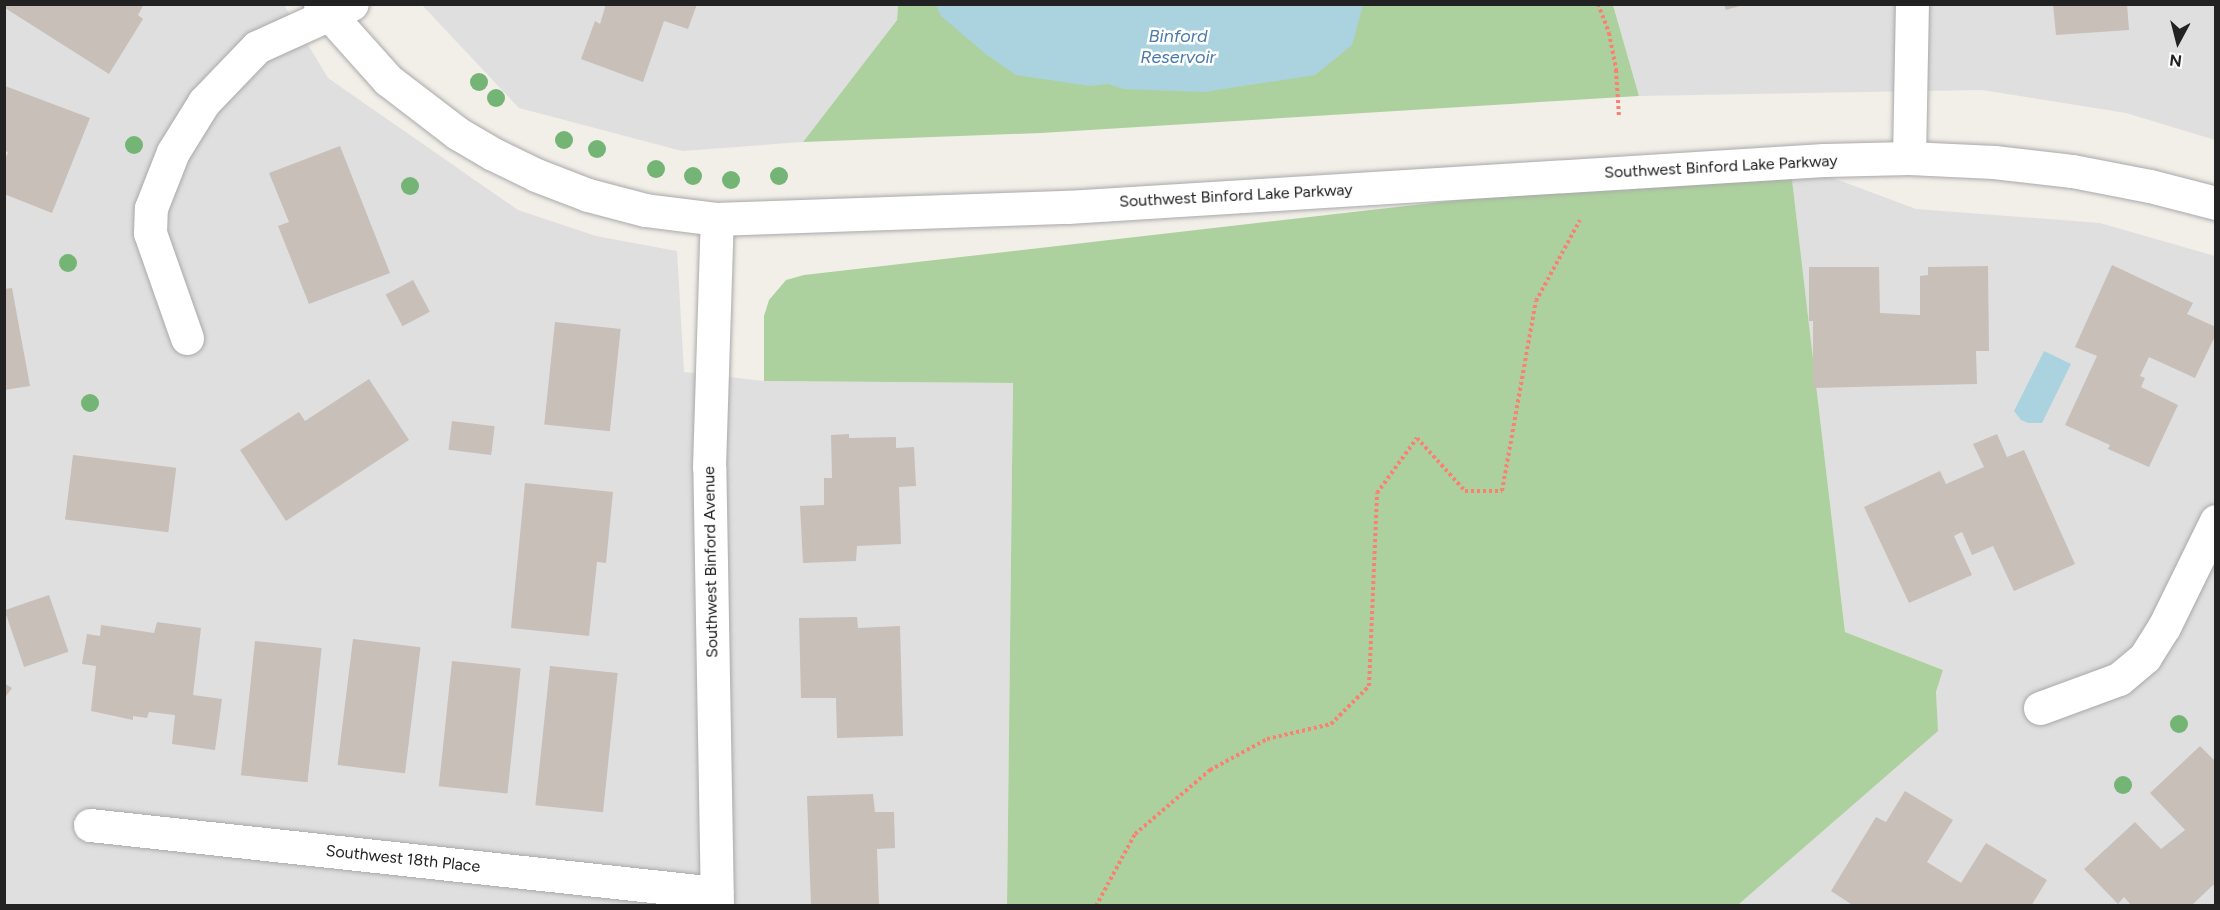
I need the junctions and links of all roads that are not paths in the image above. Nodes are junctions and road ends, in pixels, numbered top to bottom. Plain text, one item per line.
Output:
1 (1911, 4) edge
2 (334, 8) edge
3 (1909, 158) junction
4 (2216, 203) edge
5 (717, 219) junction
6 (187, 338) dead end
7 (2216, 521) edge
8 (2040, 708) dead end
9 (90, 825) dead end
10 (717, 899) edge

1 - 3 street
2 - 5 street, Southwest Binford Lake Parkway
2 - 6 street
3 - 4 street, Southwest Binford Lake Parkway
3 - 5 street, Southwest Binford Lake Parkway
5 - 10 street, Southwest Binford Avenue
7 - 8 street
9 - 10 street, Southwest 18th Place

